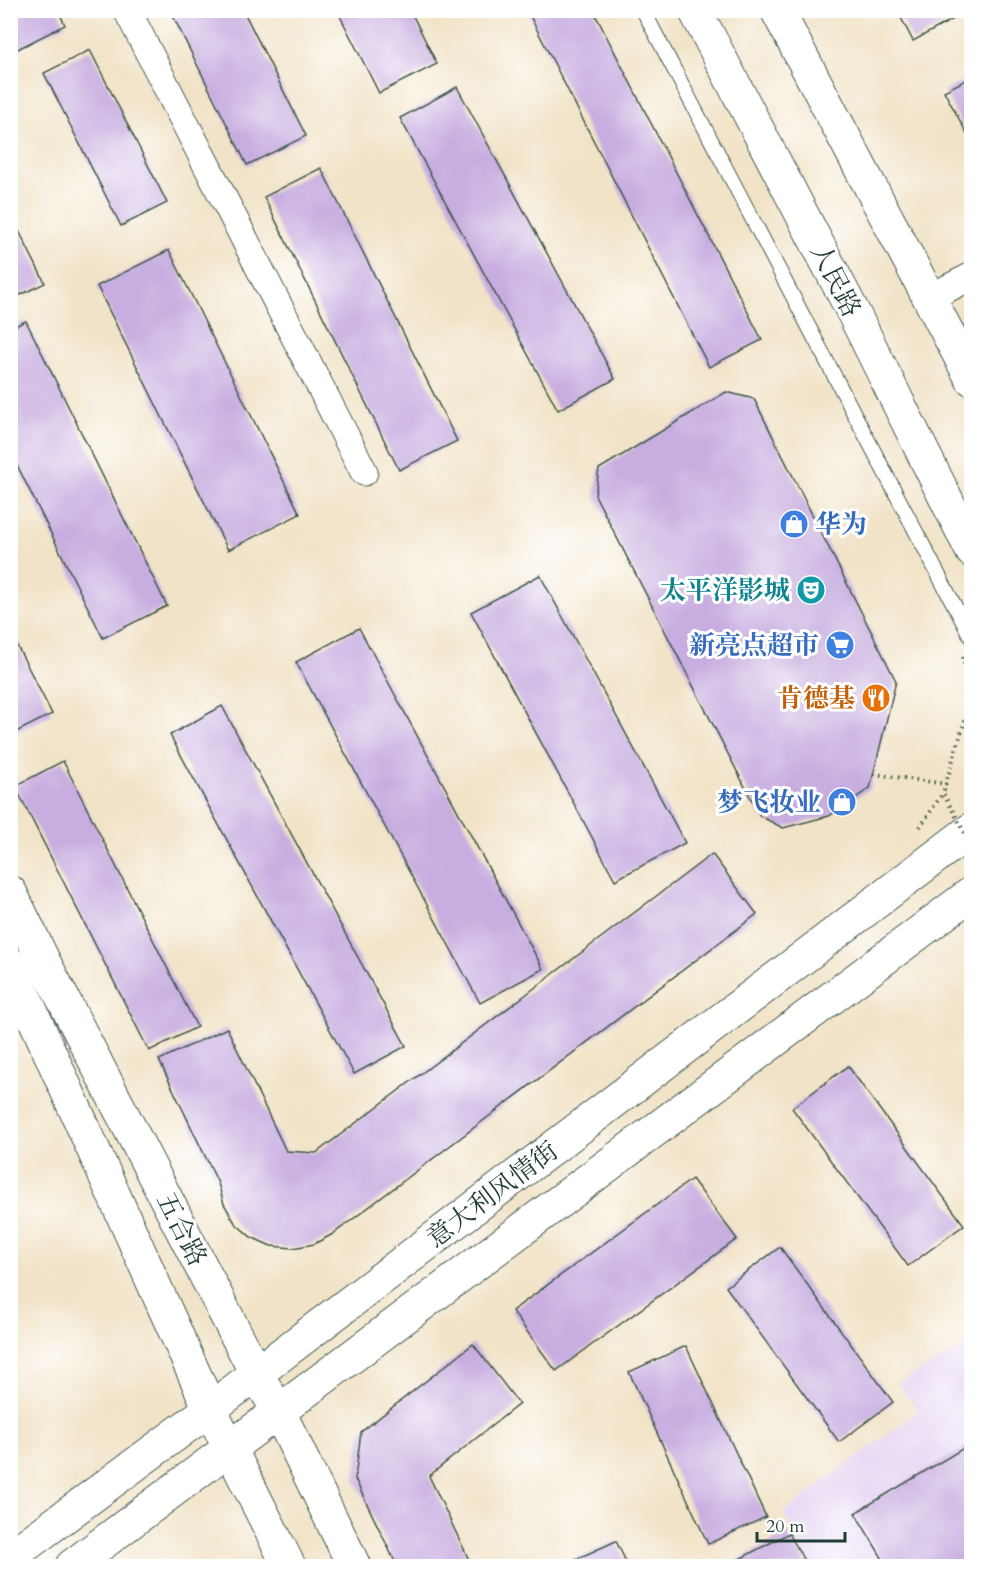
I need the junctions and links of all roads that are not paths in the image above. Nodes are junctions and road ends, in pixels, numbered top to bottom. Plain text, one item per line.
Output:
1 (127, 10) edge
2 (643, 10) edge
3 (695, 10) edge
4 (777, 10) edge
5 (972, 276) edge
6 (928, 298) junction
7 (972, 379) edge
8 (364, 472) dead end
9 (972, 551) edge
10 (972, 639) edge
11 (972, 829) edge
12 (10, 892) edge
13 (972, 893) edge
14 (12, 970) edge
15 (256, 1373) junction
16 (210, 1409) junction
17 (279, 1412) junction
18 (231, 1449) junction
19 (10, 1557) edge
20 (72, 1566) edge
21 (288, 1566) edge
22 (354, 1566) edge

1 - 8 street
2 - 10 lane
3 - 9 street, 人民路
4 - 6 street
5 - 6 street
6 - 7 street
11 - 15 street, 意大利风情街
12 - 15 street, 五合路
13 - 17 street, 意大利风情街
14 - 16 street, 五合路
15 - 16 street, 意大利风情街
15 - 17 street, 五合路
16 - 18 street, 五合路
16 - 19 street, 意大利风情街
17 - 18 street, 意大利风情街
17 - 22 street, 五合路
18 - 20 street, 意大利风情街
18 - 21 street, 五合路

